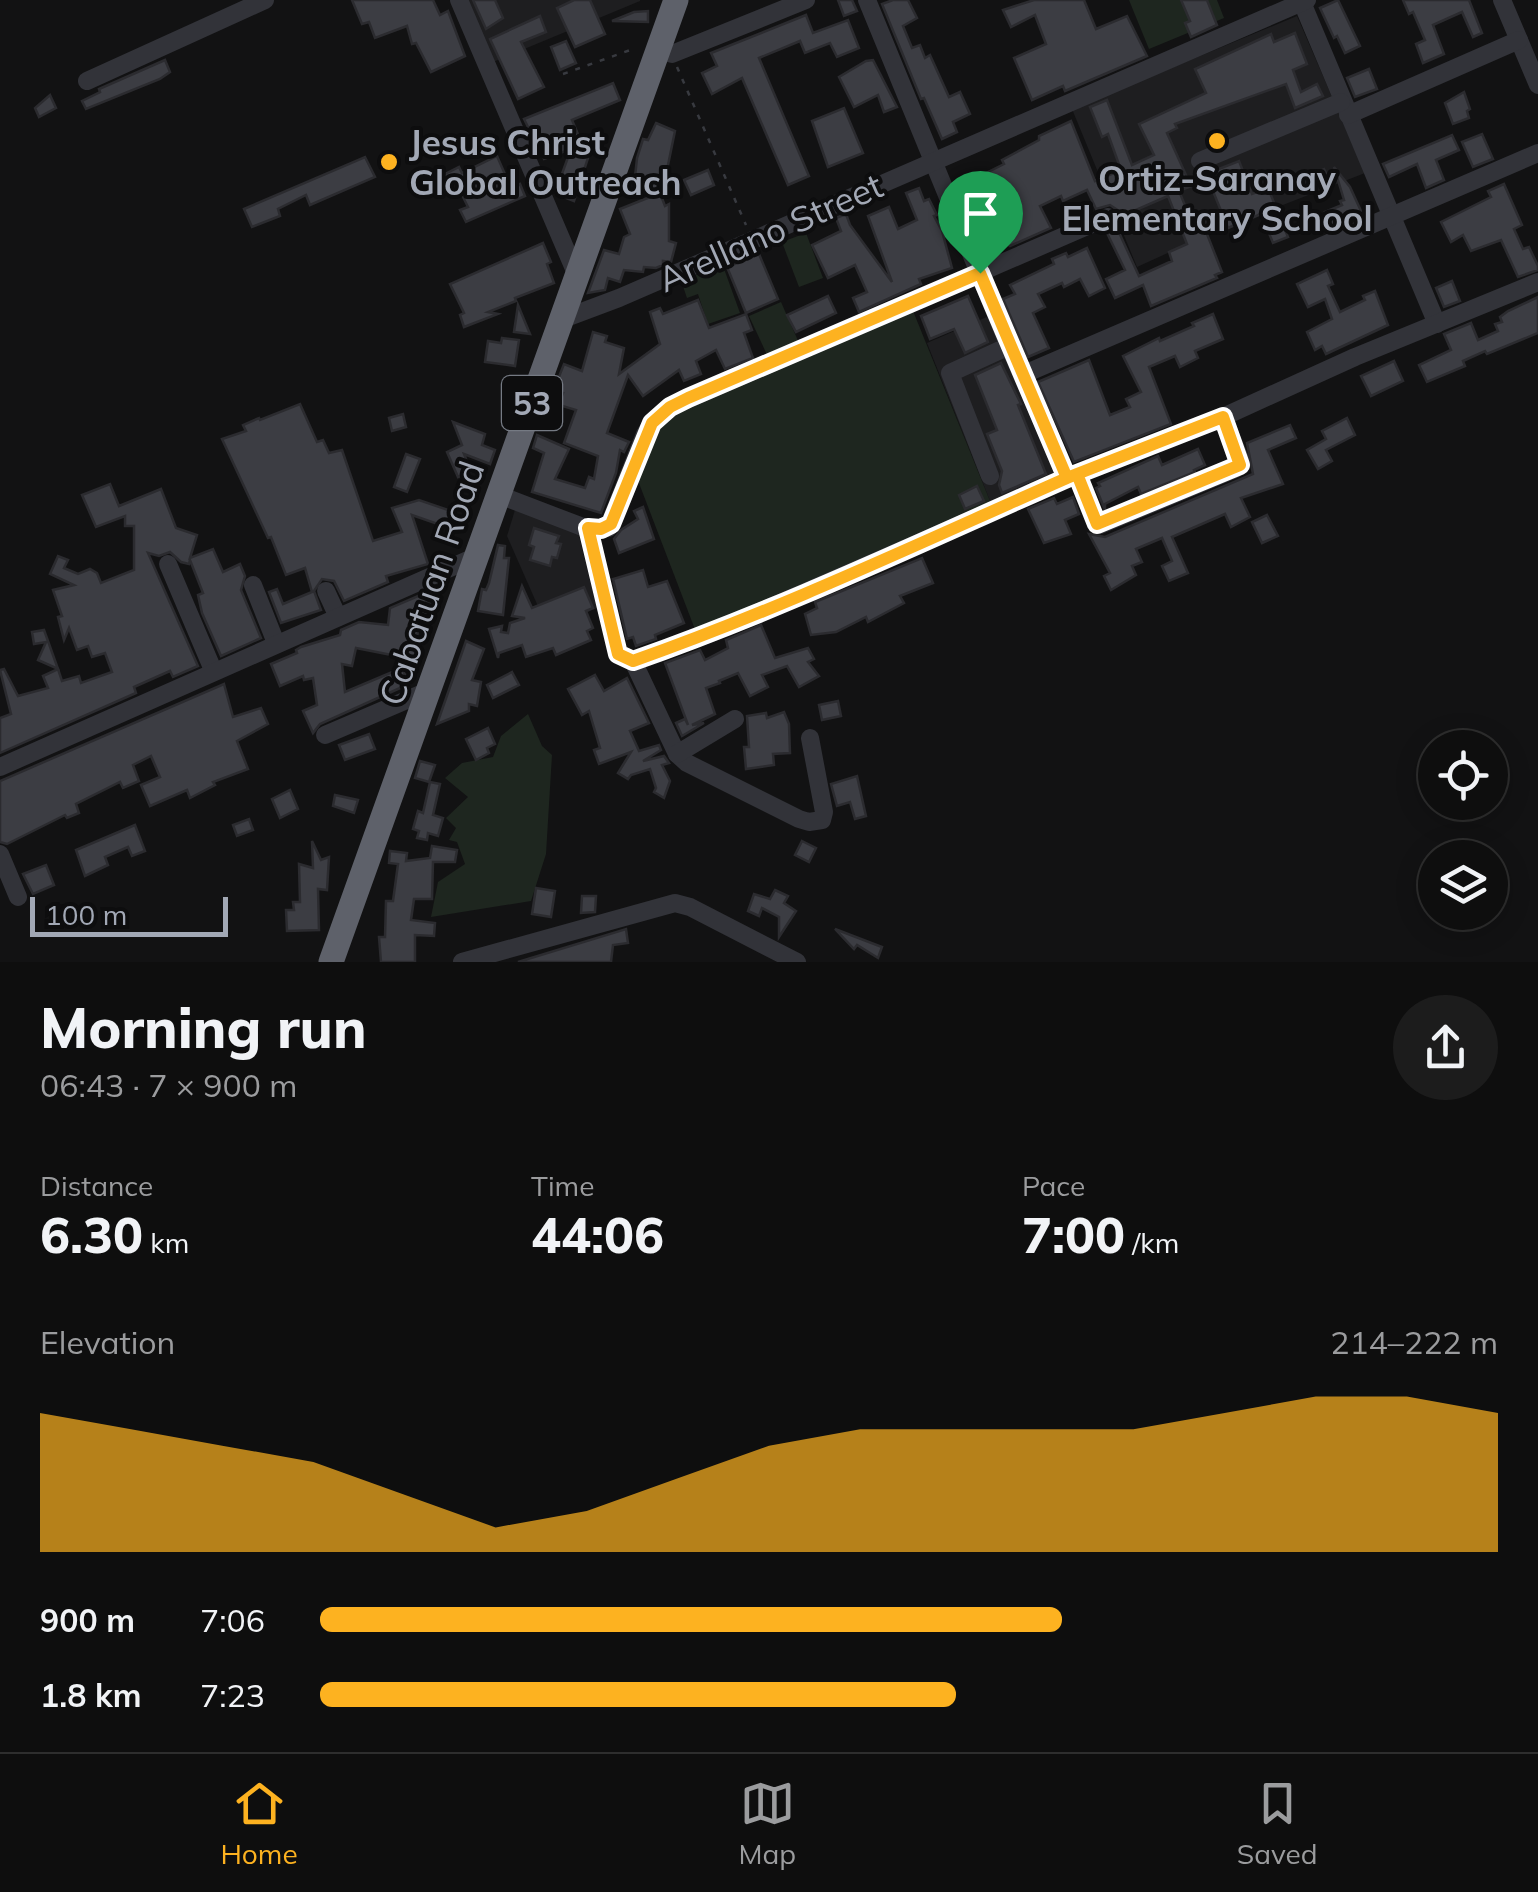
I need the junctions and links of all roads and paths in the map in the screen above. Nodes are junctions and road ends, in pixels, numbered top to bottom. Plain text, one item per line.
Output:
1 (265, 0) edge
2 (458, 0) edge
3 (806, 0) edge
4 (866, 0) edge
5 (1502, 0) edge
6 (673, 1) edge
7 (1303, 1) edge
8 (1519, 40) junction
9 (664, 52) junction
10 (563, 74) dead end
11 (88, 81) dead end
12 (1538, 85) edge
13 (1344, 109) junction
14 (1538, 153) edge
15 (934, 160) junction
16 (1200, 161) dead end
17 (1393, 216) junction
18 (1108, 217) dead end
19 (752, 240) junction
20 (980, 273) junction
21 (578, 278) junction
22 (1538, 282) edge
23 (563, 318) junction
24 (1437, 324) junction
25 (1009, 346) junction
26 (1022, 376) junction
27 (1223, 417) junction
28 (990, 476) dead end
29 (1072, 476) junction
30 (498, 495) junction
31 (588, 528) junction
32 (477, 556) junction
33 (168, 564) dead end
34 (253, 585) dead end
35 (326, 591) dead end
36 (338, 617) junction
37 (276, 643) junction
38 (633, 661) junction
39 (213, 670) junction
40 (431, 689) junction
41 (736, 718) dead end
42 (325, 735) dead end
43 (810, 738) dead end
44 (677, 754) junction
45 (0, 767) edge
46 (0, 854) edge
47 (18, 897) dead end
48 (331, 962) edge
49 (462, 962) edge
50 (797, 962) edge

1 - 11 street
2 - 21 street
3 - 9 street
4 - 15 street
5 - 8 street
6 - 9 highway, Cabatuan Road / 53
7 - 13 street
7 - 15 street, Arellano Street
8 - 12 street
8 - 13 street
9 - 10 path
9 - 19 path
9 - 21 highway, Cabatuan Road / 53
13 - 16 street
13 - 17 street
14 - 17 street
15 - 19 street, Arellano Street
15 - 20 street
17 - 24 street
17 - 26 street
18 - 20 street
19 - 23 street, Arellano Street
20 - 25 street
20 - 31 street
21 - 23 highway, Cabatuan Road / 53
22 - 24 street
23 - 30 highway, Cabatuan Road / 53
24 - 27 street
25 - 26 street
25 - 28 street
26 - 29 street
27 - 29 street
27 - 29 street
29 - 38 street
30 - 31 street
30 - 32 highway, Cabatuan Road / 53
31 - 38 street
32 - 36 street
32 - 40 highway, Cabatuan Road / 53
33 - 39 street
34 - 37 street
35 - 36 street
36 - 37 street
37 - 39 street
38 - 44 street
39 - 45 street
40 - 42 street
40 - 48 highway, Cabatuan Road / 53
41 - 44 street
43 - 44 street
46 - 47 street
49 - 50 street

